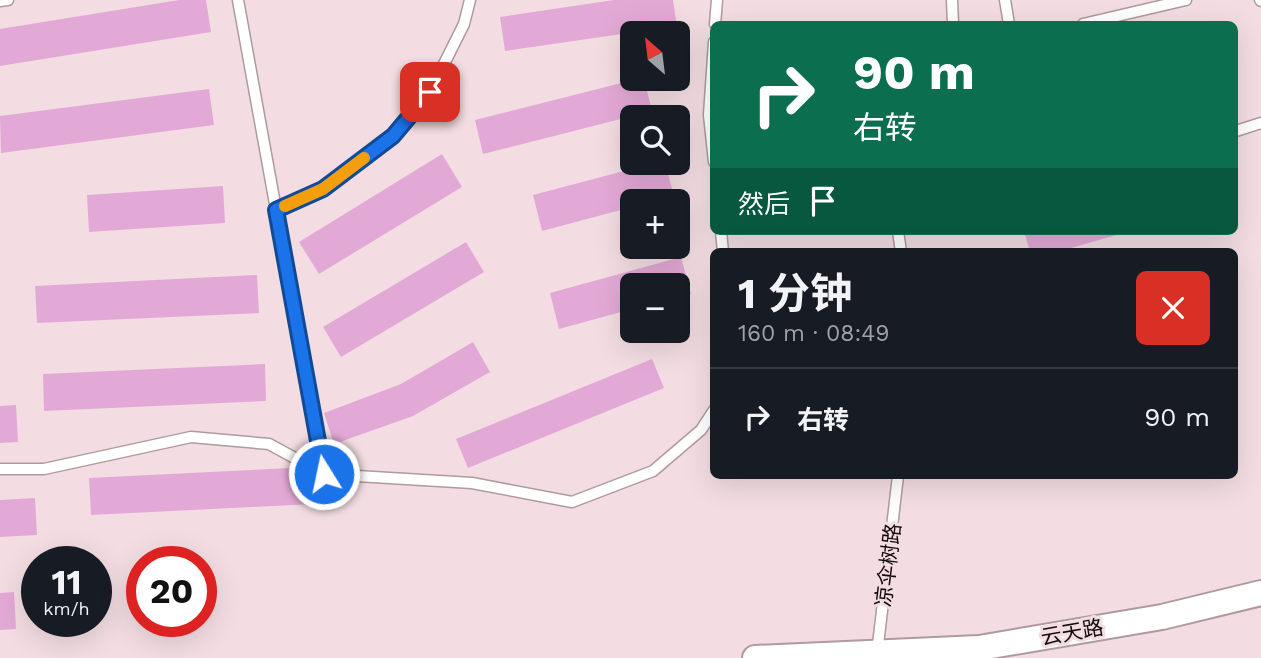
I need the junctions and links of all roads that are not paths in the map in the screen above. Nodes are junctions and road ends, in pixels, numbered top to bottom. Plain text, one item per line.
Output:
1 (8, 0) edge
2 (238, 0) edge
3 (470, 0) edge
4 (717, 0) edge
5 (952, 0) edge
6 (1005, 0) edge
7 (1186, 0) edge
8 (0, 1) edge
9 (715, 21) edge
10 (953, 21) edge
11 (1008, 21) edge
12 (1096, 21) edge
13 (710, 100) edge
14 (710, 124) edge
15 (1261, 124) edge
16 (1238, 130) edge
17 (276, 210) junction
18 (710, 416) edge
19 (0, 470) edge
20 (324, 474) junction
21 (898, 479) edge
22 (1261, 593) edge
23 (877, 653) junction
24 (755, 658) edge

1 - 8 lane
2 - 17 lane
3 - 17 lane
4 - 9 lane
5 - 10 lane
6 - 11 lane
7 - 12 lane
13 - 14 lane
15 - 16 lane
17 - 20 lane
18 - 20 lane
19 - 20 lane
21 - 23 lane, 凉伞树路
22 - 23 street, 云天路
23 - 24 street, 云天路

